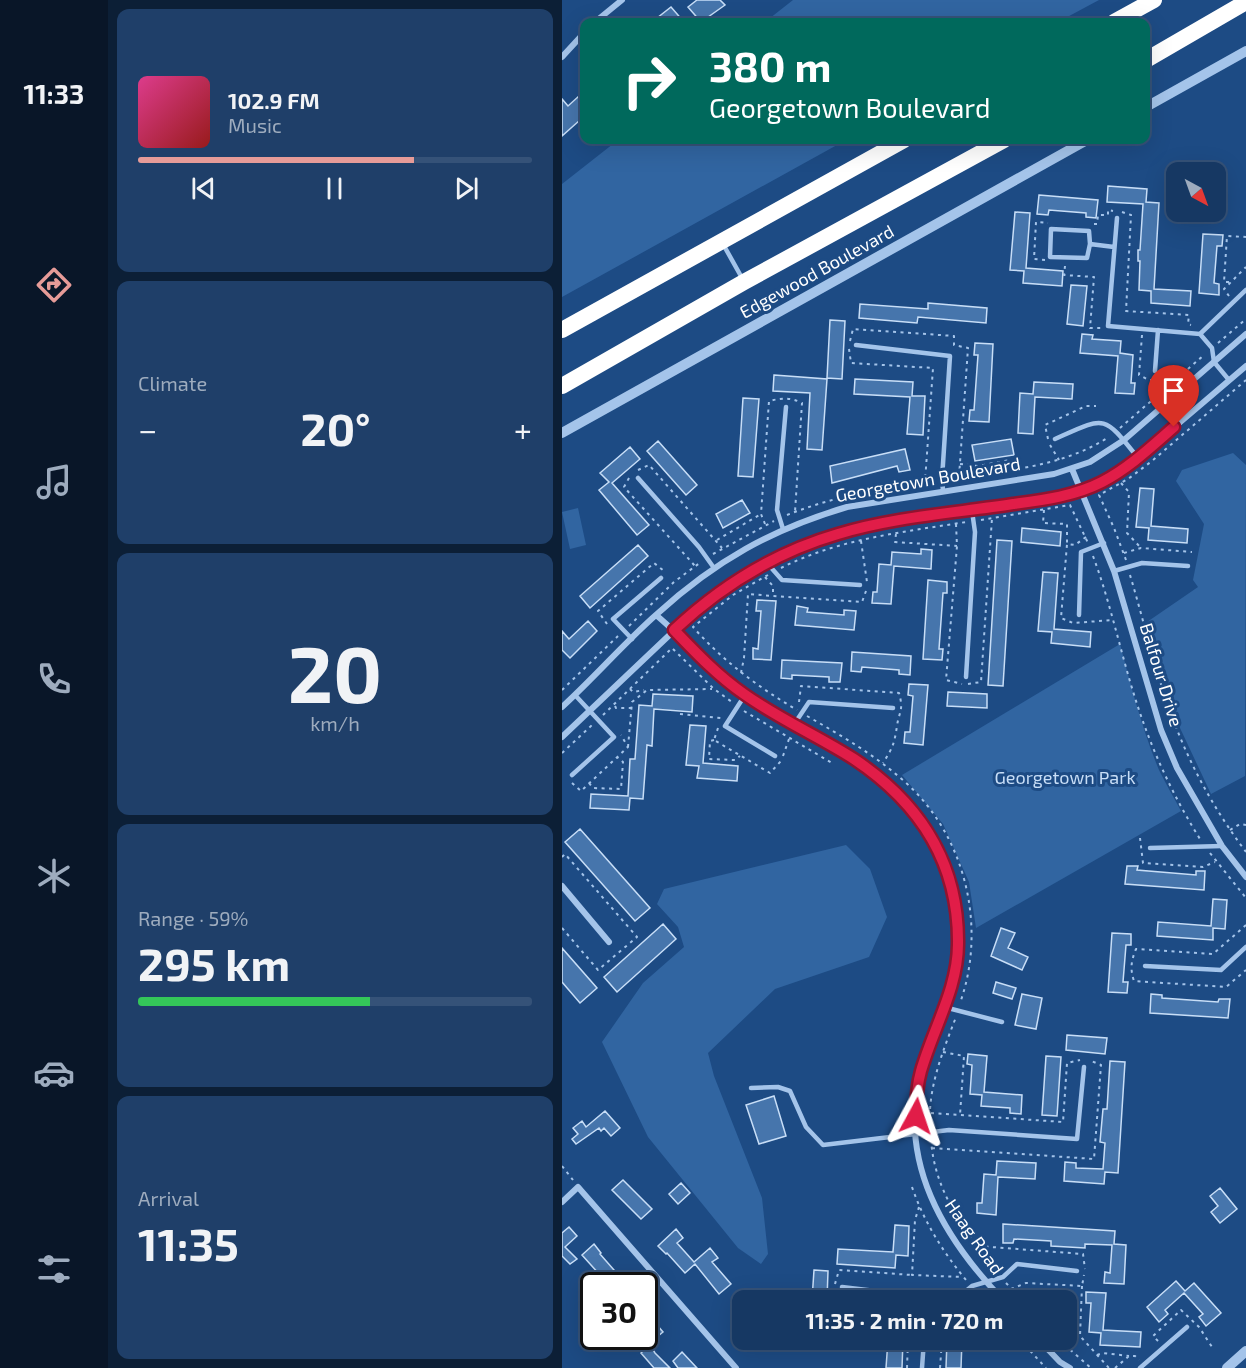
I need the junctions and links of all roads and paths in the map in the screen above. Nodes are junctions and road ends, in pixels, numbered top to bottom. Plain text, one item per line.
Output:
1 (622, 0) edge
2 (1154, 0) edge
3 (1246, 4) edge
4 (600, 18) edge
5 (1121, 18) edge
6 (580, 37) edge
7 (1246, 51) edge
8 (562, 57) edge
9 (1150, 58) edge
10 (1150, 105) edge
11 (897, 144) edge
12 (997, 144) edge
13 (1080, 144) edge
14 (1117, 218) dead end
15 (1051, 220) dead end
16 (1086, 223) dead end
17 (1246, 237) edge
18 (721, 241) junction
19 (1090, 244) junction
20 (1114, 248) junction
21 (1048, 263) dead end
22 (1065, 264) dead end
23 (1246, 267) edge
24 (744, 282) junction
25 (1231, 283) junction
26 (1246, 290) edge
27 (1222, 302) dead end
28 (1198, 325) dead end
29 (562, 330) edge
30 (1158, 330) junction
31 (1105, 331) dead end
32 (1142, 334) dead end
33 (1200, 334) junction
34 (1246, 334) edge
35 (856, 345) dead end
36 (1214, 362) junction
37 (1246, 366) edge
38 (1155, 372) dead end
39 (1229, 380) junction
40 (1246, 380) edge
41 (562, 386) edge
42 (1164, 392) dead end
43 (1096, 406) dead end
44 (786, 407) dead end
45 (562, 433) edge
46 (1055, 440) dead end
47 (1124, 440) junction
48 (1138, 458) junction
49 (1059, 460) dead end
50 (960, 464) junction
51 (1012, 469) dead end
52 (1072, 469) junction
53 (960, 477) dead end
54 (638, 478) dead end
55 (925, 482) dead end
56 (1121, 483) junction
57 (1080, 490) junction
58 (943, 491) junction
59 (972, 510) junction
60 (1044, 510) junction
61 (761, 514) dead end
62 (974, 521) junction
63 (783, 529) junction
64 (896, 533) junction
65 (716, 541) dead end
66 (1104, 543) junction
67 (1067, 544) dead end
68 (957, 546) dead end
69 (1141, 548) junction
70 (1091, 549) junction
71 (1192, 552) dead end
72 (1123, 553) junction
73 (767, 562) junction
74 (1188, 566) dead end
75 (1128, 567) junction
76 (714, 568) junction
77 (1114, 571) junction
78 (775, 572) junction
79 (661, 578) dead end
80 (674, 582) dead end
81 (860, 585) dead end
82 (773, 596) dead end
83 (656, 615) junction
84 (1079, 615) dead end
85 (611, 628) dead end
86 (674, 630) junction
87 (632, 639) junction
88 (741, 673) junction
89 (966, 677) dead end
90 (630, 689) junction
91 (714, 689) junction
92 (647, 690) junction
93 (575, 695) junction
94 (745, 695) junction
95 (614, 705) junction
96 (738, 706) junction
97 (562, 707) edge
98 (632, 708) junction
99 (893, 708) dead end
100 (591, 711) junction
101 (802, 713) junction
102 (680, 714) dead end
103 (723, 718) dead end
104 (598, 720) junction
105 (793, 726) junction
106 (562, 737) edge
107 (714, 740) dead end
108 (628, 747) dead end
109 (562, 753) edge
110 (740, 756) dead end
111 (775, 756) dead end
112 (617, 757) dead end
113 (832, 763) dead end
114 (572, 775) dead end
115 (589, 783) dead end
116 (1246, 825) edge
117 (1230, 830) junction
118 (1140, 838) dead end
119 (1222, 846) junction
120 (1206, 847) junction
121 (1150, 848) dead end
122 (1246, 852) edge
123 (1215, 862) junction
124 (1246, 878) edge
125 (562, 886) edge
126 (1246, 898) edge
127 (608, 942) dead end
128 (1246, 948) edge
129 (1145, 966) dead end
130 (944, 1007) junction
131 (958, 1011) junction
132 (1002, 1022) dead end
133 (943, 1052) junction
134 (1084, 1067) dead end
135 (751, 1088) dead end
136 (930, 1113) junction
137 (960, 1115) junction
138 (931, 1132) junction
139 (915, 1133) junction
140 (932, 1148) junction
141 (562, 1166) edge
142 (912, 1187) dead end
143 (578, 1188) junction
144 (562, 1202) edge
145 (919, 1207) junction
146 (1077, 1271) dead end
147 (912, 1275) junction
148 (964, 1277) junction
149 (1002, 1278) junction
150 (986, 1283) junction
151 (972, 1286) junction
152 (1082, 1286) dead end
153 (842, 1287) dead end
154 (835, 1290) edge
155 (863, 1290) edge
156 (967, 1290) edge
157 (975, 1290) edge
158 (993, 1290) edge
159 (1013, 1290) edge
160 (1187, 1328) dead end
161 (908, 1350) edge
162 (923, 1350) edge
163 (941, 1350) edge
164 (1029, 1350) edge
165 (1048, 1350) edge
166 (1070, 1350) edge
167 (1246, 1351) edge
168 (1097, 1355) junction
169 (1129, 1356) dead end
170 (1061, 1365) edge
171 (736, 1368) edge
172 (907, 1368) edge
173 (922, 1368) edge
174 (940, 1368) edge
175 (1046, 1368) edge
176 (1070, 1368) edge
177 (1090, 1368) edge
178 (1109, 1368) edge
179 (1140, 1368) edge
180 (1227, 1368) edge

1 - 4 street
2 - 5 highway
3 - 9 highway
6 - 8 street
7 - 10 street
11 - 18 highway
12 - 24 highway
13 - 45 street, Edgewood Boulevard
14 - 20 lane
15 - 21 path
16 - 28 path
17 - 25 path
18 - 24 lane
18 - 29 highway
19 - 19 lane
19 - 20 lane
20 - 30 lane
22 - 31 path
23 - 25 path
24 - 41 highway
25 - 27 path
26 - 33 lane
30 - 33 lane
30 - 38 lane
32 - 42 path
33 - 36 lane
34 - 36 street, Georgetown Boulevard
35 - 58 lane
36 - 39 lane
36 - 47 street, Georgetown Boulevard
37 - 39 street, Georgetown Boulevard
39 - 48 street, Georgetown Boulevard
40 - 56 path
43 - 49 path
44 - 63 lane
46 - 47 lane
47 - 48 lane
47 - 52 street, Georgetown Boulevard
48 - 57 street, Georgetown Boulevard
50 - 51 path
50 - 53 path
50 - 55 path
52 - 57 street, Balfour Drive
52 - 58 street, Georgetown Boulevard
54 - 76 lane
56 - 69 path
56 - 72 path
57 - 59 street, Georgetown Boulevard
57 - 66 street, Balfour Drive
58 - 63 street, Georgetown Boulevard
59 - 62 lane
59 - 73 street, Georgetown Boulevard
60 - 62 path
60 - 67 path
60 - 70 path
61 - 65 path
62 - 64 path
62 - 89 lane
63 - 76 street, Georgetown Boulevard
64 - 68 path
64 - 78 path
66 - 70 lane
66 - 77 street, Balfour Drive
69 - 71 path
69 - 72 path
70 - 84 lane
70 - 120 path
72 - 75 path
73 - 78 lane
73 - 86 street, Georgetown Boulevard
74 - 75 lane
75 - 77 lane
75 - 117 path
76 - 83 street, Georgetown Boulevard
77 - 119 street, Balfour Drive
78 - 81 lane
78 - 88 path
79 - 87 lane
80 - 85 path
82 - 88 path
83 - 86 street, Haag Road
83 - 87 street, Georgetown Boulevard
86 - 94 street, Haag Road
86 - 100 street, Georgetown Boulevard
87 - 93 street, Georgetown Boulevard
88 - 101 path
90 - 91 path
90 - 92 path
90 - 95 path
91 - 92 path
91 - 96 path
92 - 98 path
93 - 97 street, Georgetown Boulevard
93 - 100 lane
94 - 96 lane
94 - 105 street, Haag Road
95 - 98 path
95 - 104 path
96 - 111 lane
96 - 113 path
98 - 108 path
99 - 101 lane
100 - 104 lane
100 - 106 street, Georgetown Boulevard
101 - 105 lane
101 - 131 path
102 - 103 path
104 - 109 path
104 - 114 lane
105 - 130 street, Haag Road
107 - 110 path
112 - 115 path
116 - 117 path
117 - 122 path
118 - 123 path
119 - 120 lane
119 - 124 street, Balfour Drive
120 - 121 lane
120 - 123 path
123 - 126 path
125 - 127 street
128 - 129 lane
130 - 131 lane
130 - 139 street, Haag Road
131 - 132 lane
131 - 133 path
133 - 136 path
133 - 137 path
134 - 138 lane
135 - 139 lane
136 - 137 path
136 - 138 path
137 - 140 path
138 - 139 lane
138 - 140 path
139 - 150 street, Haag Road
140 - 149 path
141 - 143 path
142 - 145 path
143 - 144 street
143 - 171 street
145 - 147 path
145 - 148 path
146 - 149 lane
147 - 148 path
147 - 154 path
148 - 151 path
149 - 150 lane
149 - 159 path
150 - 151 lane
150 - 158 street, Haag Road
151 - 156 lane
151 - 157 path
152 - 168 path
153 - 155 lane
160 - 179 lane
161 - 172 path
162 - 173 lane
163 - 174 path
164 - 175 path
165 - 170 street
166 - 177 path
167 - 180 street
168 - 169 path
168 - 178 path
170 - 176 street

